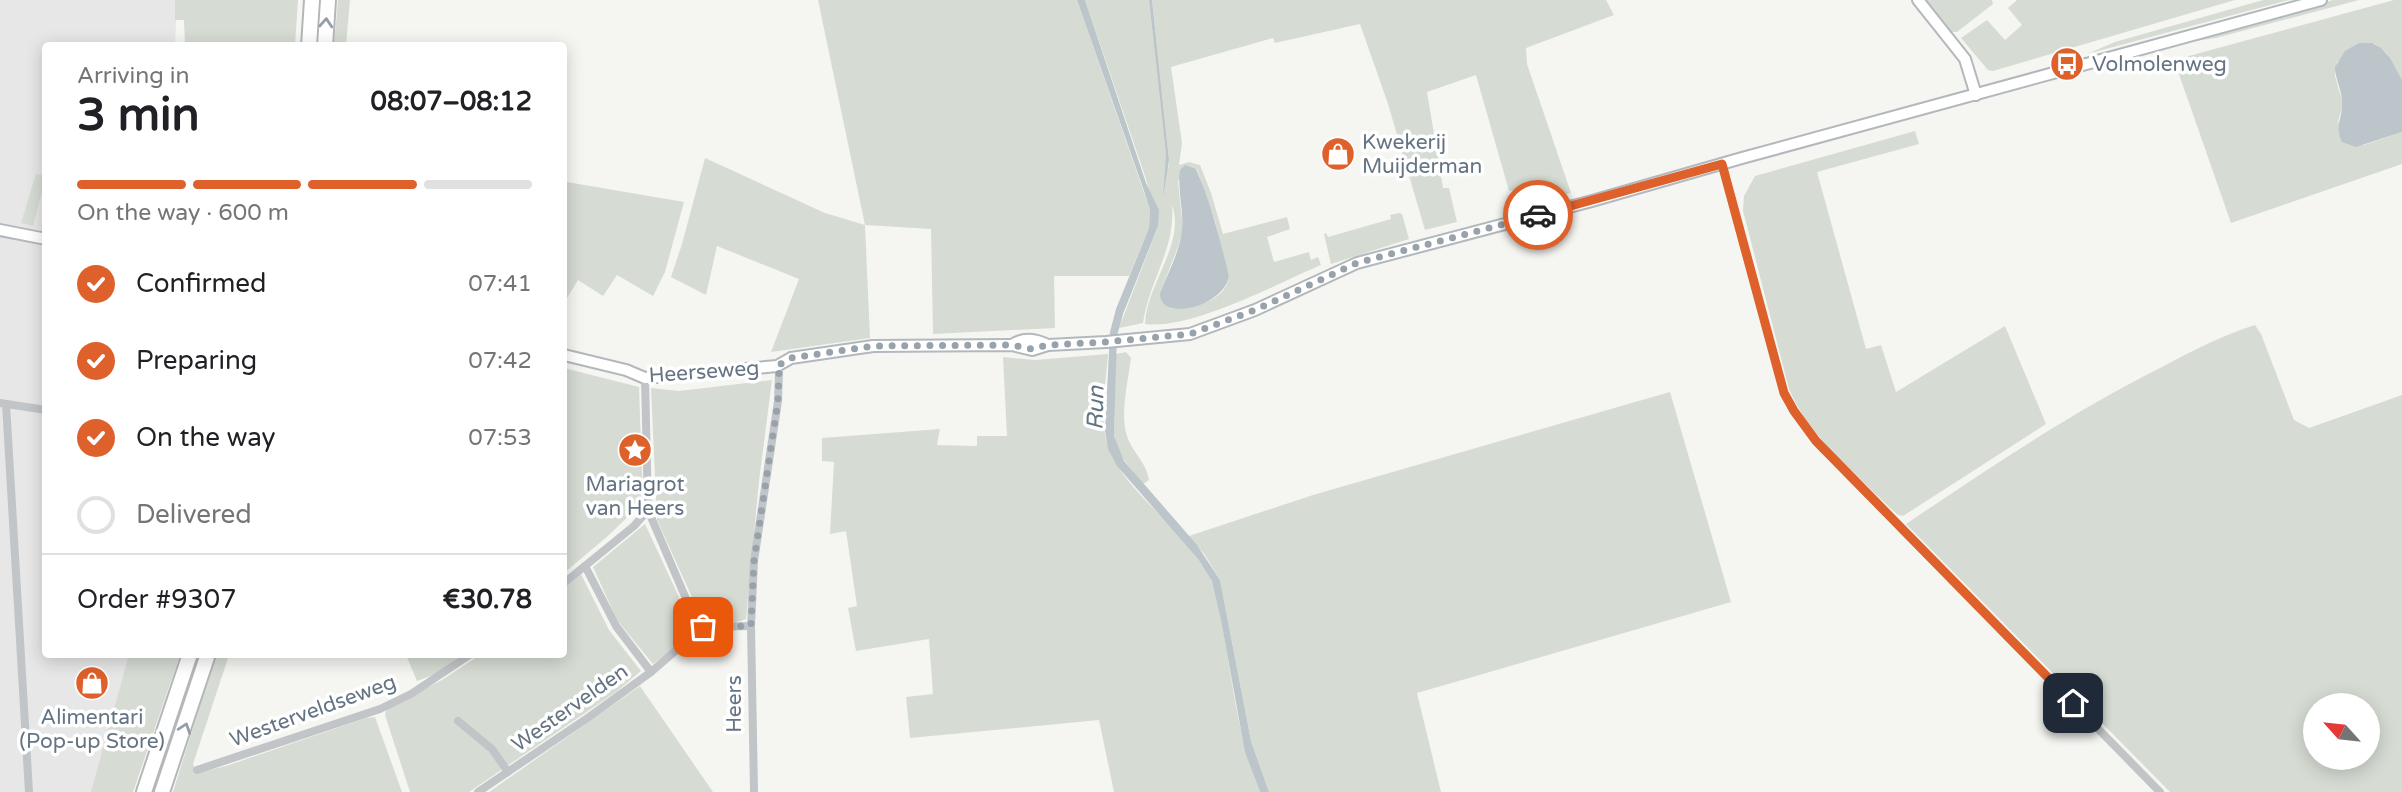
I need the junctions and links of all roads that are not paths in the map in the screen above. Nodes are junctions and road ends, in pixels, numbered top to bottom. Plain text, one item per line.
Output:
1 (312, 0) edge
2 (328, 0) edge
3 (1918, 0) edge
4 (2321, 0) edge
5 (309, 42) edge
6 (325, 42) edge
7 (1976, 95) junction
8 (1722, 164) junction
9 (0, 230) edge
10 (42, 238) edge
11 (567, 356) edge
12 (777, 366) junction
13 (646, 378) junction
14 (3, 403) edge
15 (42, 409) edge
16 (648, 510) junction
17 (585, 566) junction
18 (567, 581) edge
19 (751, 626) junction
20 (703, 627) junction
21 (189, 658) edge
22 (207, 658) edge
23 (465, 658) edge
24 (651, 672) junction
25 (458, 720) dead end
26 (197, 770) dead end
27 (508, 772) junction
28 (29, 792) edge
29 (144, 792) edge
30 (162, 792) edge
31 (478, 792) edge
32 (754, 792) edge
33 (2160, 792) edge

1 - 5 highway
6 -> 2 highway
3 - 7 street
4 - 7 street
7 - 8 street
8 - 12 street, Heerseweg
8 - 33 street
9 - 10 street
11 - 13 street, Heerseweg
12 - 13 street, Heerseweg
12 - 19 street, Heers
13 - 16 street
14 - 15 street
14 - 28 street
16 - 17 street
16 - 20 street
17 - 18 street
17 - 24 street, Westervelden
19 - 20 street
19 - 32 street, Heers
20 - 24 street, Westervelden
21 - 29 highway
30 -> 22 highway
23 - 26 street, Westerveldseweg
24 - 27 street, Westervelden
25 - 27 street, Westervelden
27 - 31 street, Westervelden

